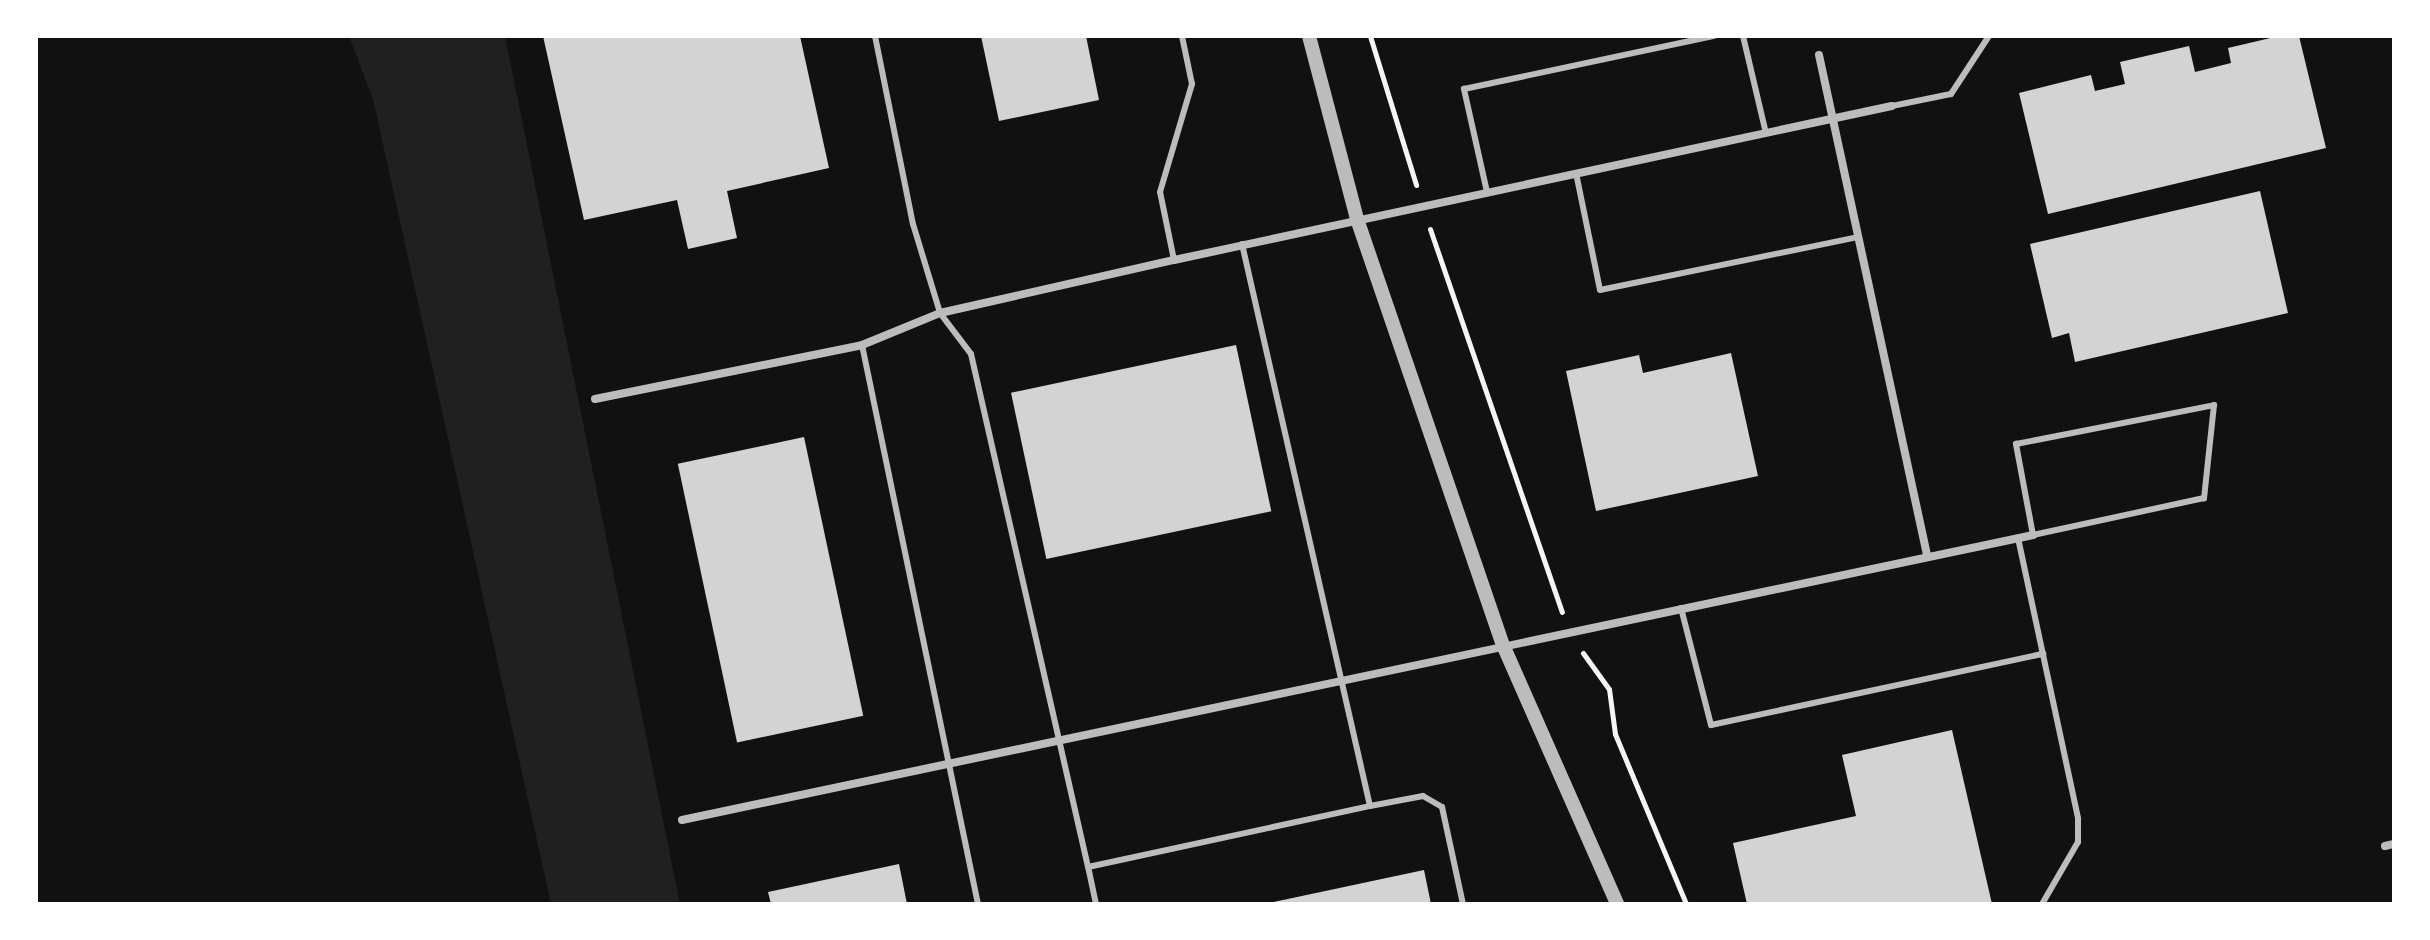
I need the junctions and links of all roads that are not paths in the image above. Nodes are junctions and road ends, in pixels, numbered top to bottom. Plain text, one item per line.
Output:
1 (875, 36) edge
2 (1182, 36) edge
3 (1309, 36) edge
4 (1714, 36) edge
5 (1743, 36) edge
6 (1989, 36) edge
7 (1819, 55) dead end
8 (1892, 106) joint
9 (1833, 119) junction
10 (1766, 133) junction
11 (1576, 173) junction
12 (1487, 192) junction
13 (1357, 219) junction
14 (1858, 237) junction
15 (1242, 244) junction
16 (1174, 260) junction
17 (940, 313) junction
18 (862, 345) junction
19 (595, 399) dead end
20 (2033, 535) junction
21 (2018, 538) junction
22 (1927, 555) junction
23 (1681, 607) junction
24 (1503, 645) junction
25 (2043, 654) junction
26 (1343, 678) junction
27 (1059, 740) junction
28 (947, 762) junction
29 (1370, 806) junction
30 (682, 820) dead end
31 (1088, 867) junction
32 (978, 904) edge
33 (1096, 904) edge
34 (1463, 904) edge
35 (1617, 904) edge
36 (2042, 904) edge

1 - 17 lane
2 - 16 lane
3 - 13 street
4 - 12 lane
5 - 10 lane
6 - 8 lane
7 - 9 street
8 - 9 street
9 - 10 street
9 - 14 street
10 - 11 street
11 - 12 street
11 - 14 lane
12 - 13 street
13 - 15 street
13 - 24 street
14 - 22 street
15 - 16 street
15 - 26 lane
16 - 17 street
17 - 18 street
17 - 27 lane
18 - 19 street
18 - 28 lane
20 - 20 lane
20 - 21 street
21 - 22 street
21 - 25 lane
22 - 23 street
23 - 24 street
23 - 25 lane
24 - 26 street
24 - 35 street
25 - 36 lane
26 - 27 street
26 - 29 lane
27 - 28 street
27 - 31 lane
28 - 30 street
28 - 32 lane
29 - 31 lane
29 - 34 lane
31 - 33 lane

